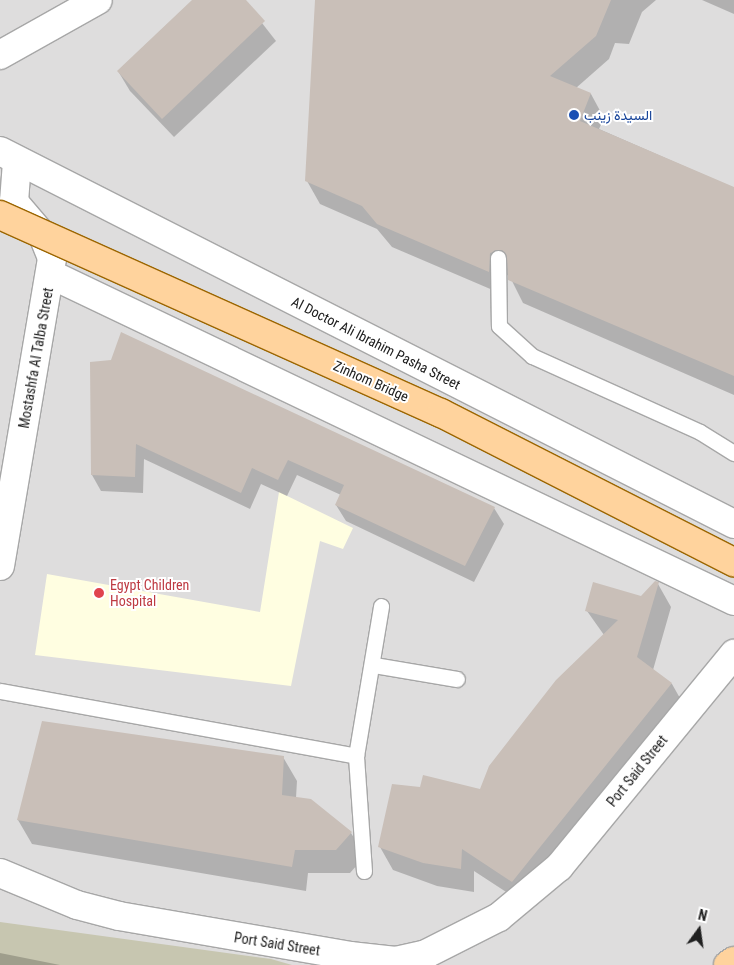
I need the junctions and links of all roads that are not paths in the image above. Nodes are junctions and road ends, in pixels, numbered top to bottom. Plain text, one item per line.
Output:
1 (98, 0) edge
2 (0, 55) edge
3 (9, 157) edge
4 (0, 215) edge
5 (498, 258) dead end
6 (50, 274) junction
7 (734, 453) edge
8 (734, 524) edge
9 (734, 562) edge
10 (0, 566) edge
11 (734, 601) edge
12 (382, 606) dead end
13 (734, 654) edge
14 (374, 665) junction
15 (457, 679) dead end
16 (0, 691) edge
17 (356, 756) junction
18 (364, 871) dead end
19 (0, 873) edge
20 (734, 961) edge
21 (728, 965) edge

1 - 2 street
3 - 6 street, Mostashfa Al Talba Street
3 - 8 street, Al Doctor Ali Ibrahim Pasha Street
4 - 9 main road, Zinhom Bridge, bridge
5 - 7 lane
6 - 10 street, Mostashfa Al Talba Street
6 - 11 street
12 - 14 lane
13 - 19 street, Port Said Street
14 - 15 lane
14 - 17 lane
16 - 17 lane
17 - 18 lane
20 - 21 main road

